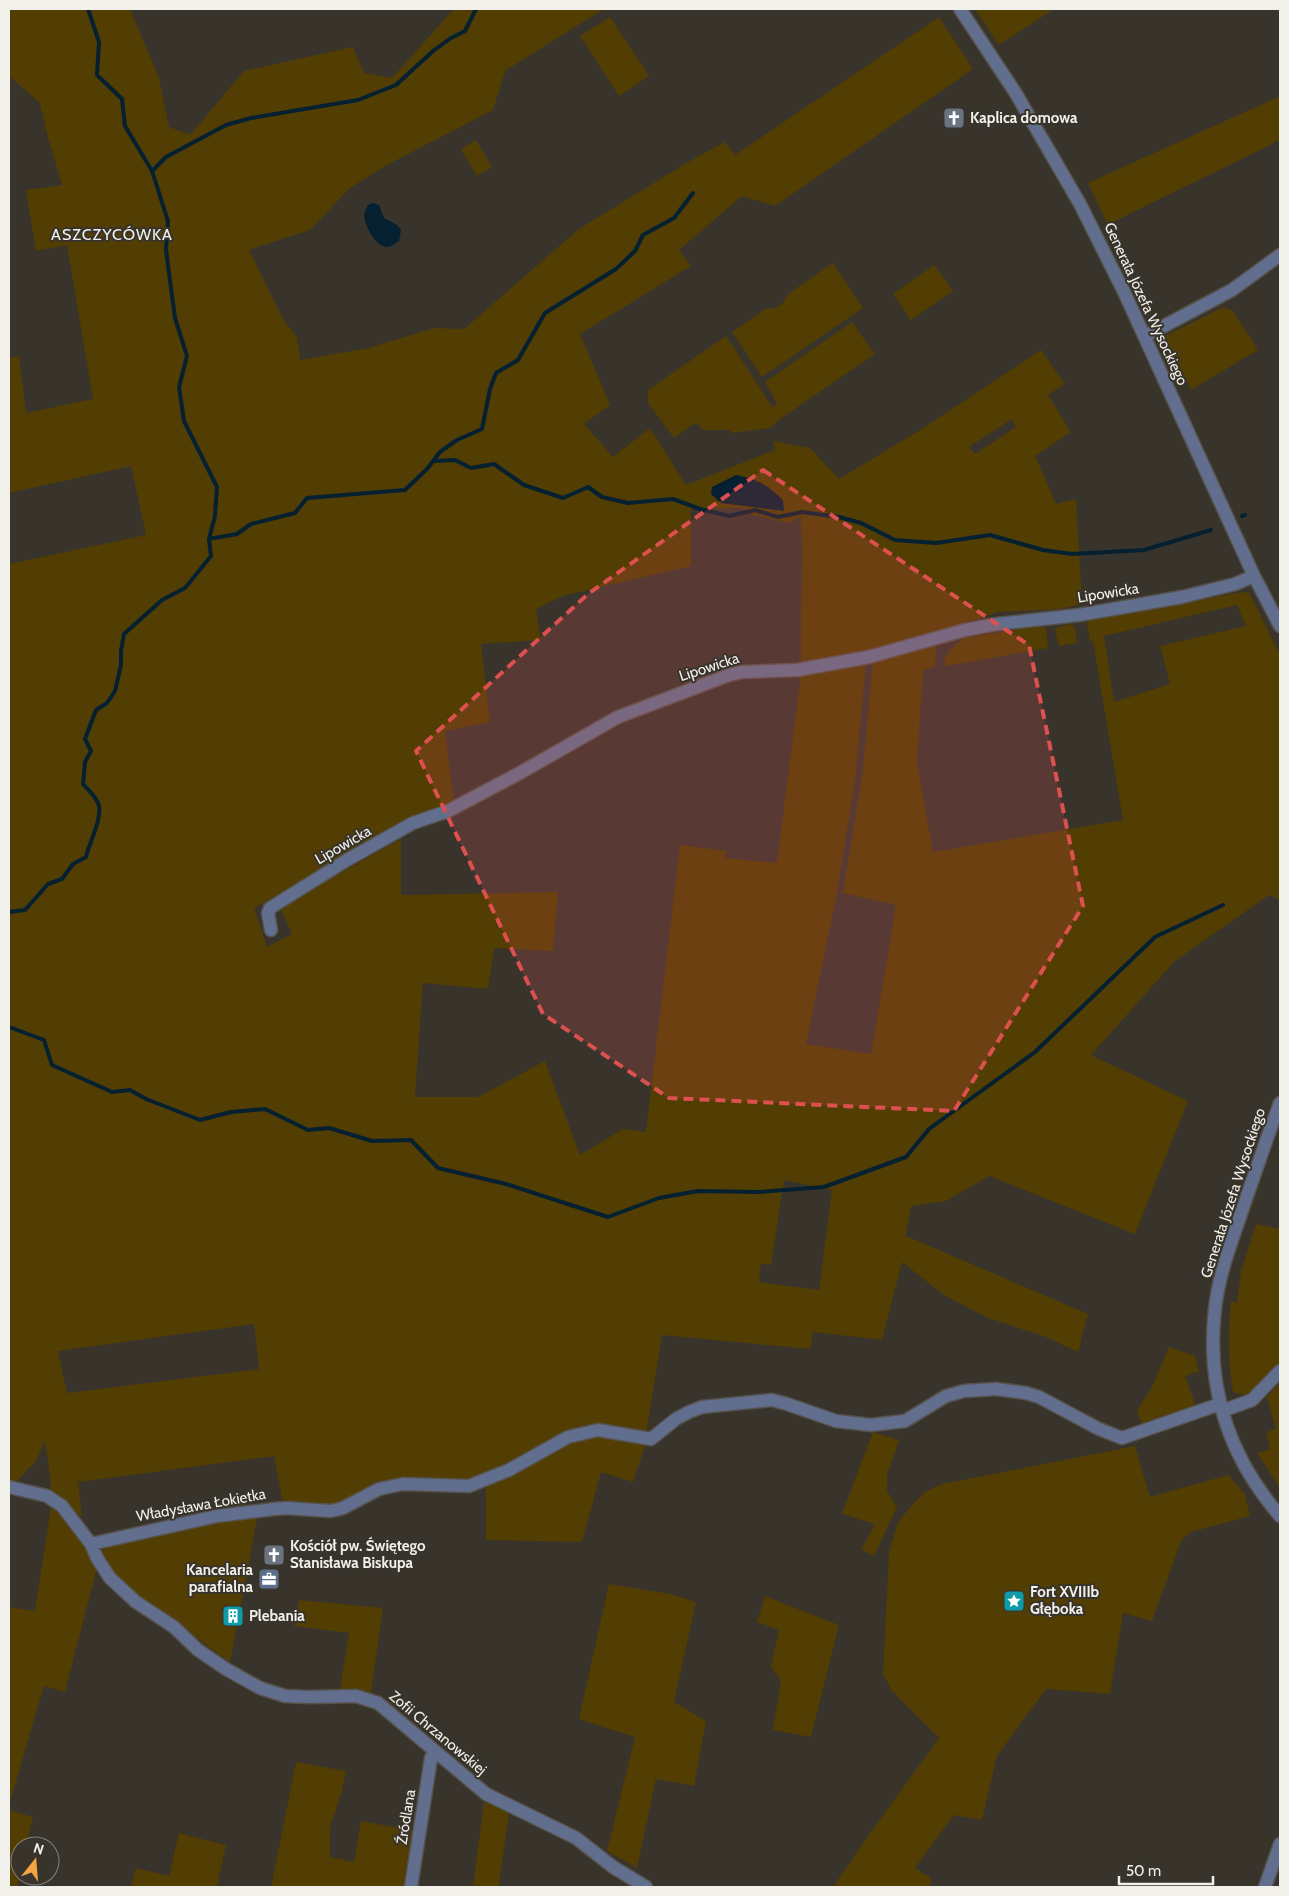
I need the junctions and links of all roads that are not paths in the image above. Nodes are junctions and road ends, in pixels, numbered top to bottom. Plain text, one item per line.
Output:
1 (960, 9) edge
2 (1280, 255) edge
3 (1145, 336) junction
4 (1254, 576) junction
5 (1280, 626) edge
6 (271, 930) dead end
7 (1280, 1104) edge
8 (1280, 1371) edge
9 (1221, 1407) junction
10 (9, 1487) edge
11 (1280, 1516) edge
12 (91, 1544) junction
13 (435, 1752) junction
14 (1280, 1844) edge
15 (411, 1887) edge
16 (646, 1887) edge
17 (1266, 1887) edge

1 - 3 street, Generała Józefa Wysockiego
2 - 3 street
3 - 4 street, Generała Józefa Wysockiego
4 - 5 street, Generała Józefa Wysockiego
4 - 6 street, Lipowicka
7 - 9 street, Generała Józefa Wysockiego
8 - 9 street
9 - 11 street, Generała Józefa Wysockiego
9 - 12 street, Władysława Łokietka
10 - 12 street
12 - 13 street, Zofii Chrzanowskiej
13 - 15 street, Źródlana
13 - 16 street, Zofii Chrzanowskiej
14 - 17 street

